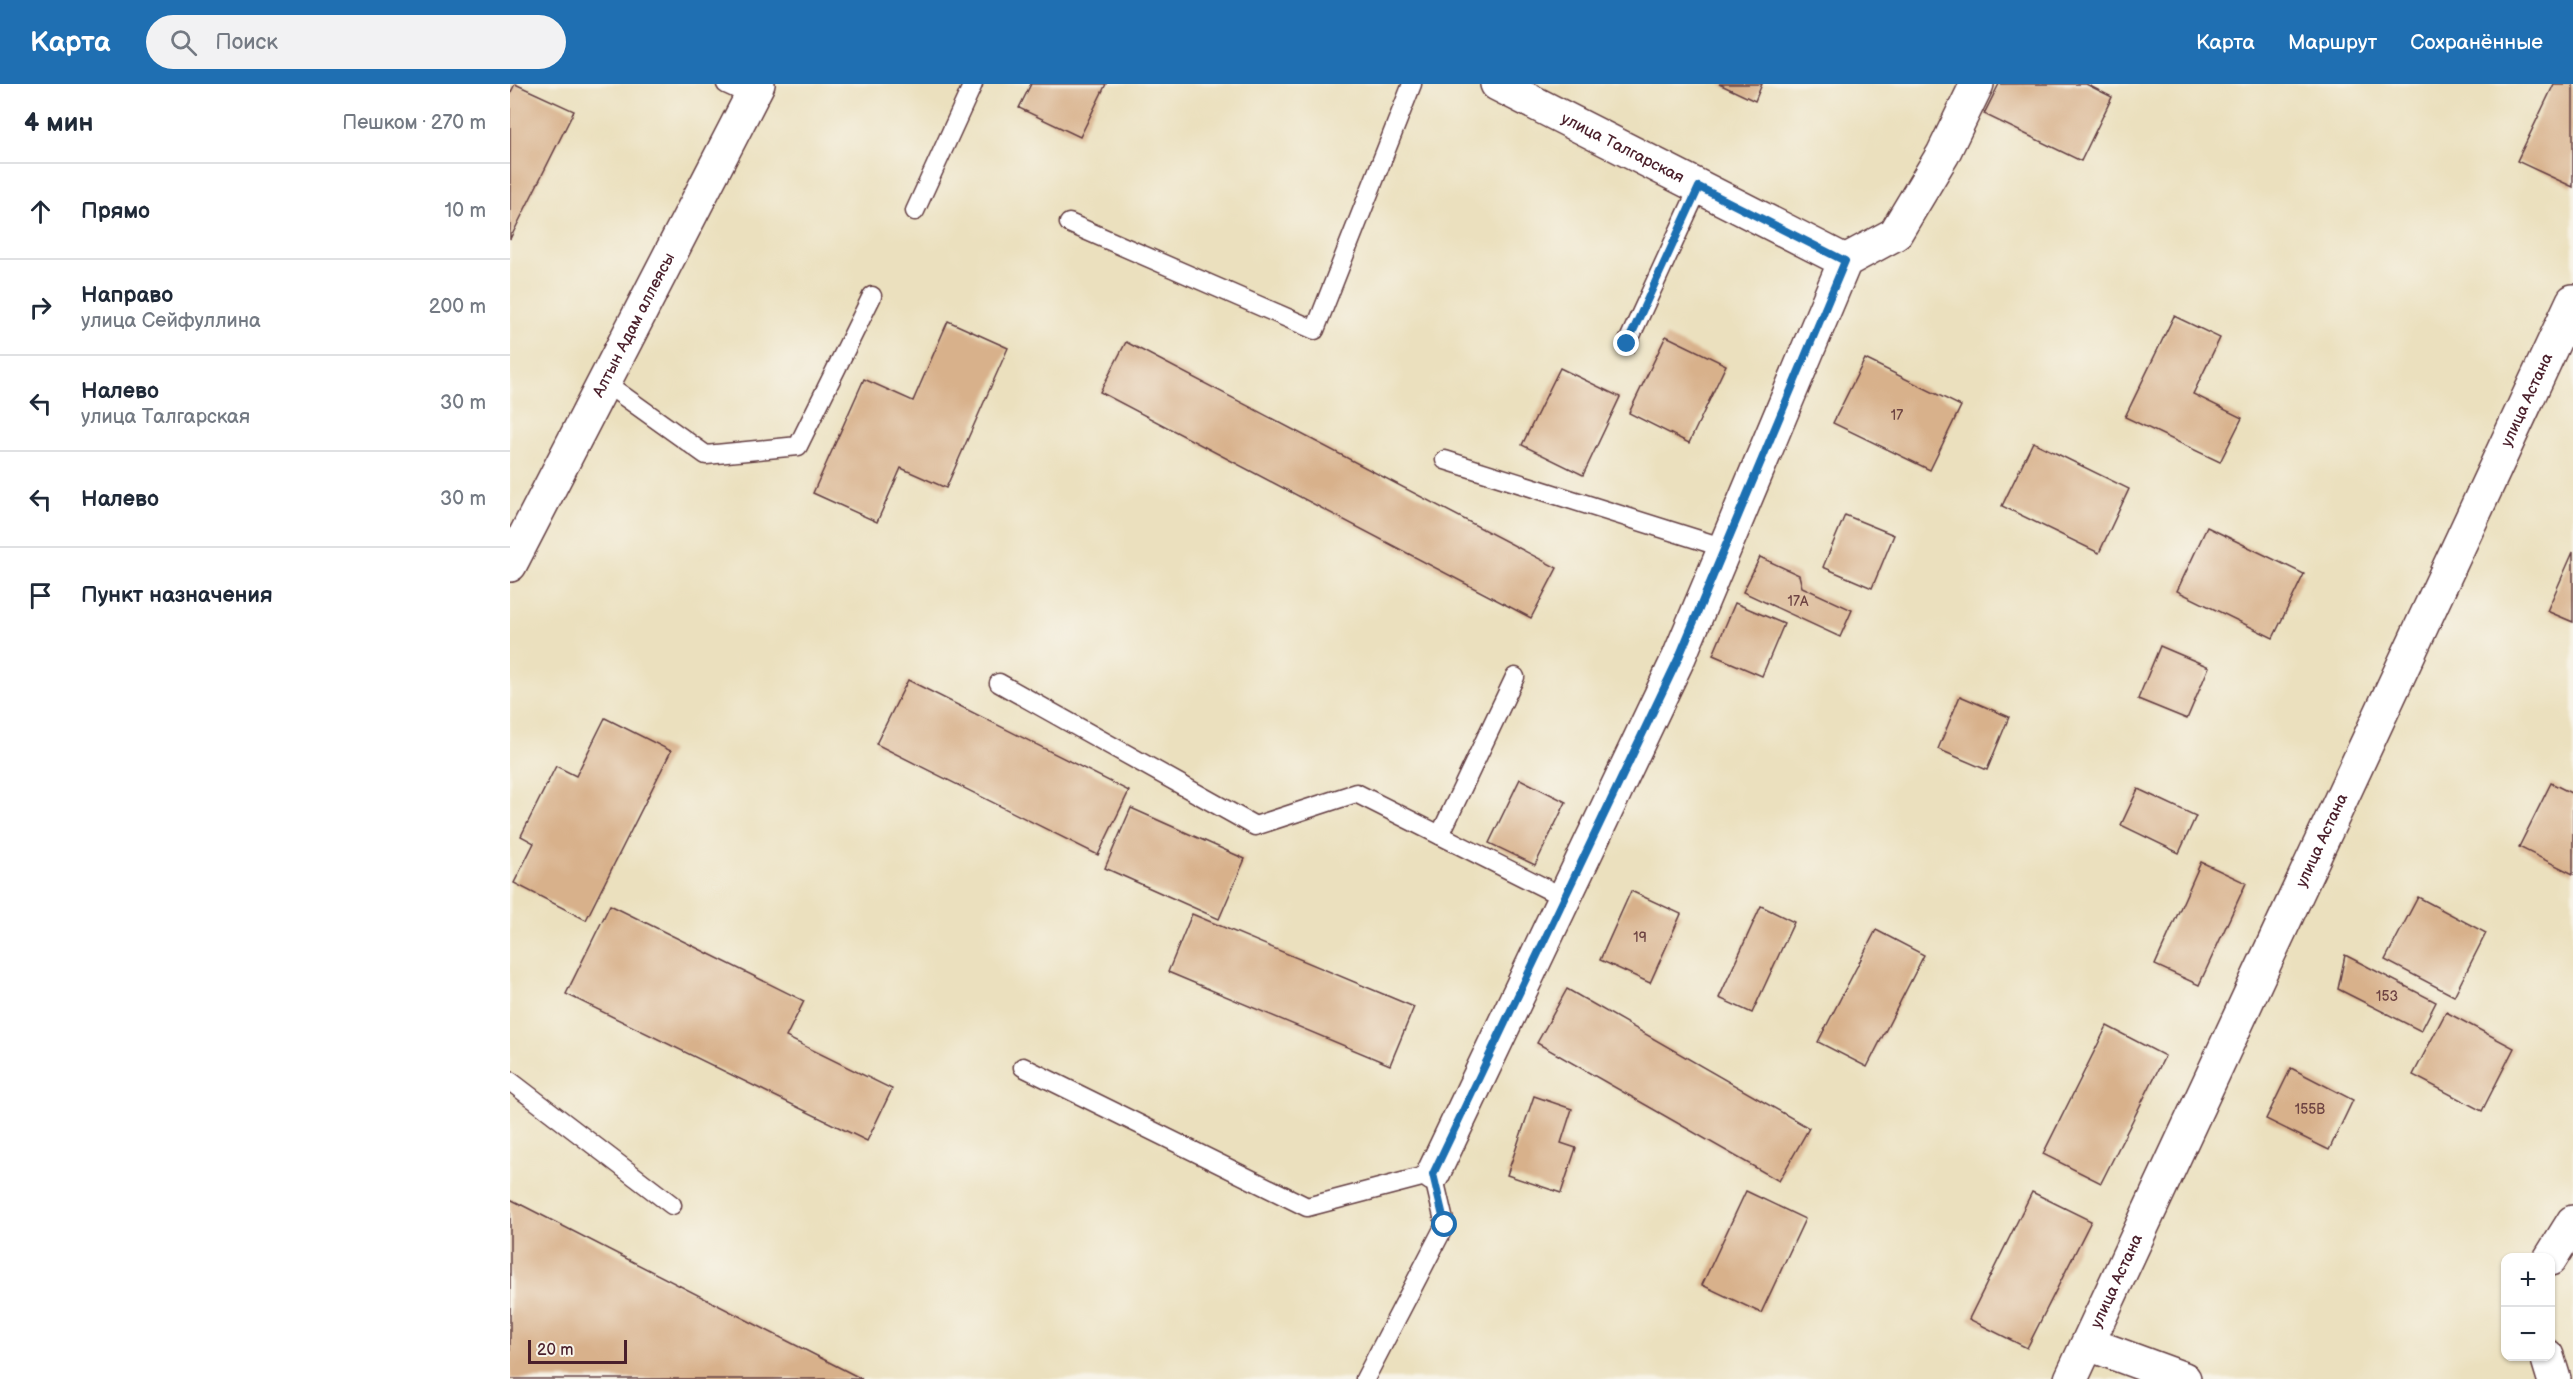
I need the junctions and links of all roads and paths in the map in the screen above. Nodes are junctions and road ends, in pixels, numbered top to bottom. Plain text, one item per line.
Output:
1 (973, 84) edge
2 (1412, 84) edge
3 (1497, 84) edge
4 (1977, 84) edge
5 (745, 88) edge
6 (1699, 187) junction
7 (915, 211) dead end
8 (1069, 223) dead end
9 (1845, 261) junction
10 (872, 296) dead end
11 (2573, 301) edge
12 (1627, 344) dead end
13 (604, 382) junction
14 (1445, 460) dead end
15 (1725, 548) junction
16 (510, 565) edge
17 (1515, 677) dead end
18 (999, 683) dead end
19 (1440, 835) junction
20 (1565, 898) junction
21 (1023, 1067) dead end
22 (510, 1081) edge
23 (1433, 1174) junction
24 (672, 1205) dead end
25 (2573, 1222) edge
26 (2554, 1253) edge
27 (2089, 1344) junction
28 (2549, 1361) edge
29 (1365, 1379) edge
30 (2071, 1379) edge
31 (2184, 1379) edge
32 (2554, 1379) edge

1 - 7 lane
2 - 8 lane
3 - 6 street, улица Талгарская
4 - 9 street
5 - 13 street, Алтын Адам аллеясы
6 - 9 street, улица Талгарская
6 - 12 lane
9 - 15 street
10 - 13 lane
11 - 27 street, улица Астана
13 - 16 street, Алтын Адам аллеясы
14 - 15 lane
15 - 20 street
17 - 19 lane
18 - 19 lane
19 - 20 lane
20 - 23 street
21 - 23 lane
22 - 24 lane
23 - 29 lane
25 - 26 street
27 - 30 street, улица Астана
27 - 31 street
28 - 32 street

